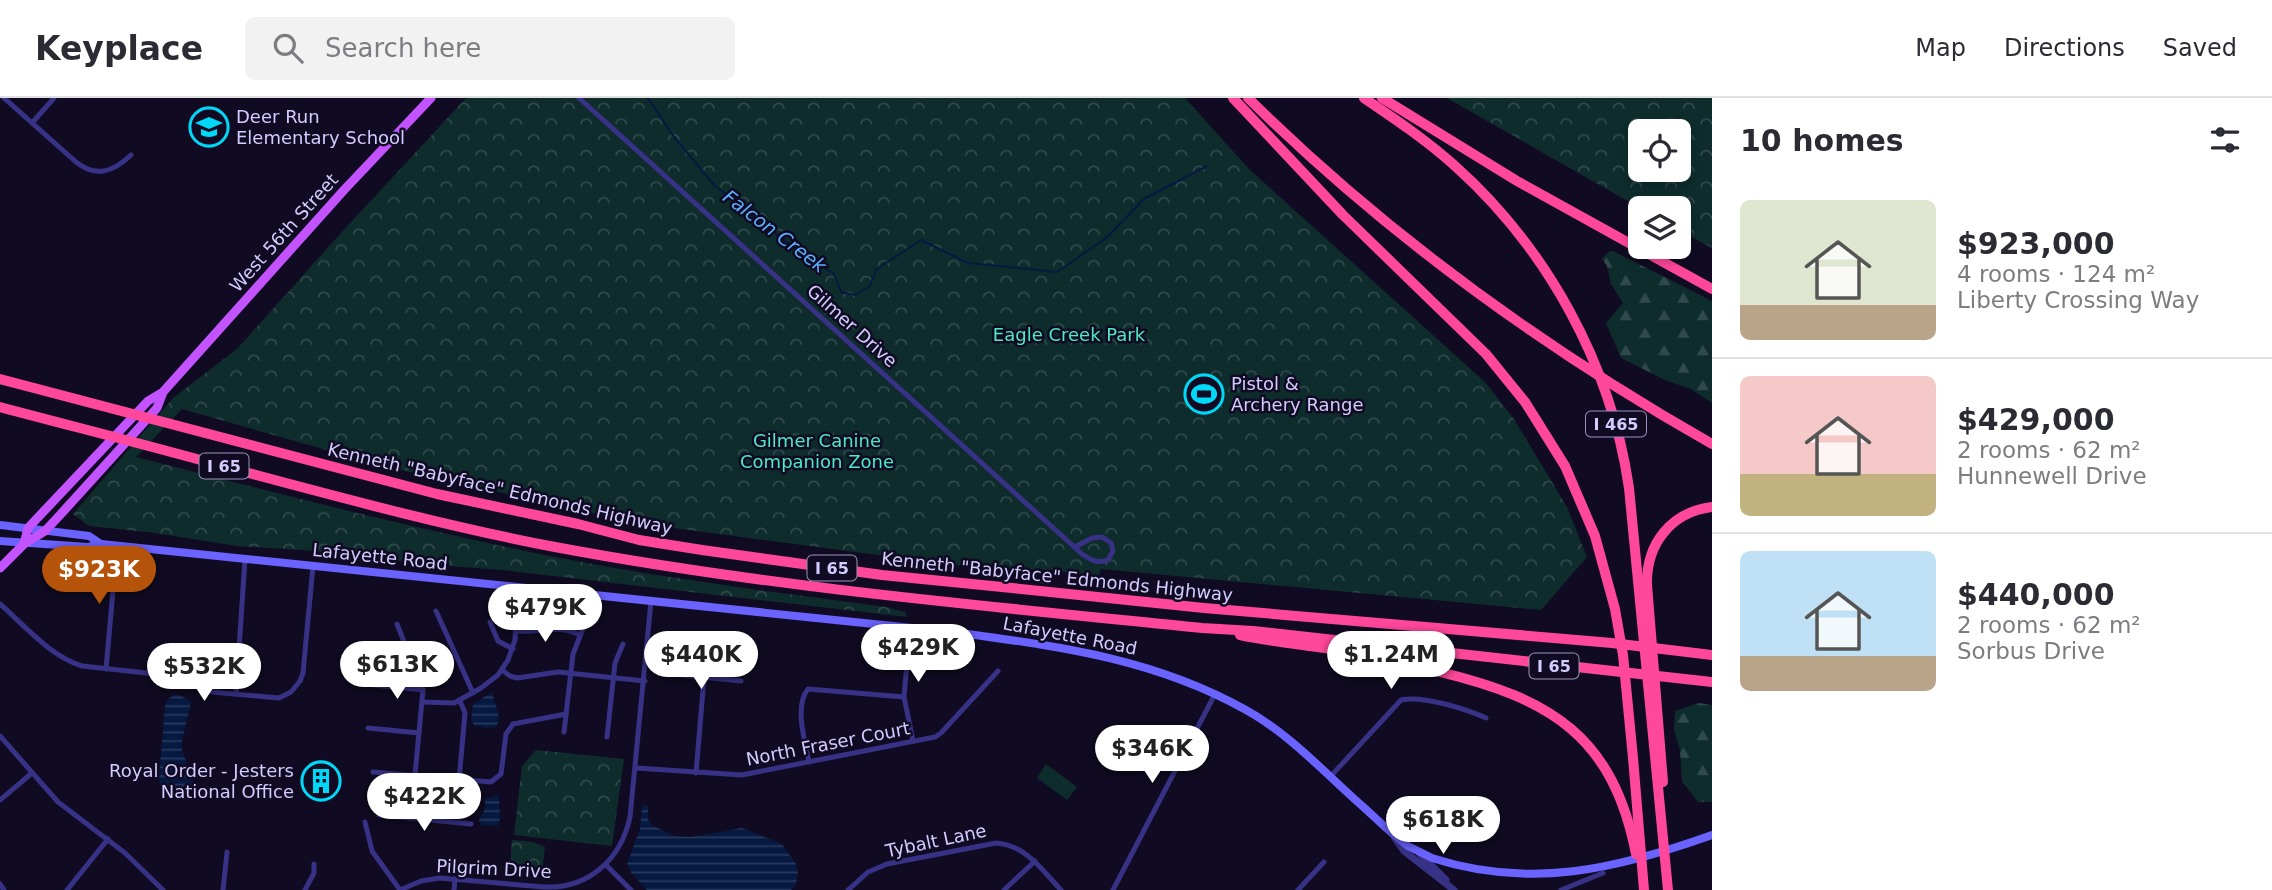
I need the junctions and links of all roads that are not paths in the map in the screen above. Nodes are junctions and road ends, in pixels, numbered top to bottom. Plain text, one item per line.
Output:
1 (4, 98) edge
2 (54, 98) edge
3 (431, 98) edge
4 (579, 98) edge
5 (1233, 98) edge
6 (1248, 98) edge
7 (1364, 98) edge
8 (1382, 98) edge
9 (32, 123) junction
10 (131, 155) dead end
11 (1712, 289) edge
12 (0, 379) edge
13 (163, 392) junction
14 (0, 407) edge
15 (1712, 444) edge
16 (1712, 507) edge
17 (0, 526) edge
18 (28, 528) junction
19 (46, 531) junction
20 (0, 541) edge
21 (24, 544) junction
22 (101, 544) junction
23 (117, 546) junction
24 (1075, 547) junction
25 (245, 559) junction
26 (313, 566) junction
27 (0, 568) edge
28 (518, 587) junction
29 (651, 601) junction
30 (0, 604) edge
31 (436, 611) dead end
32 (490, 622) dead end
33 (397, 624) dead end
34 (584, 626) dead end
35 (909, 627) junction
36 (1202, 628) junction
37 (517, 631) junction
38 (580, 635) junction
39 (623, 644) dead end
40 (1712, 647) edge
41 (513, 649) junction
42 (1673, 651) junction
43 (1712, 655) edge
44 (106, 669) junction
45 (502, 670) junction
46 (998, 671) dead end
47 (570, 673) junction
48 (663, 673) dead end
49 (613, 678) junction
50 (704, 678) junction
51 (645, 681) junction
52 (741, 681) dead end
53 (1712, 682) edge
54 (374, 685) dead end
55 (423, 690) junction
56 (473, 693) junction
57 (236, 694) junction
58 (1215, 694) junction
59 (904, 697) junction
60 (460, 701) junction
61 (422, 702) junction
62 (566, 714) junction
63 (1486, 718) dead end
64 (368, 728) dead end
65 (564, 732) dead end
66 (419, 733) junction
67 (0, 736) edge
68 (607, 737) dead end
69 (913, 741) junction
70 (809, 762) junction
71 (635, 768) junction
72 (373, 772) dead end
73 (32, 773) junction
74 (696, 773) junction
75 (415, 775) junction
76 (427, 777) junction
77 (1329, 777) junction
78 (458, 780) junction
79 (0, 800) edge
80 (379, 815) dead end
81 (423, 820) junction
82 (365, 822) dead end
83 (471, 824) dead end
84 (1385, 826) junction
85 (1712, 835) edge
86 (108, 839) junction
87 (1664, 842) junction
88 (1409, 846) junction
89 (227, 852) dead end
90 (1035, 861) junction
91 (1324, 862) dead end
92 (314, 864) dead end
93 (606, 865) junction
94 (1603, 873) junction
95 (455, 879) junction
96 (1517, 883) dead end
97 (1552, 883) dead end
98 (0, 884) edge
99 (4, 890) edge
100 (67, 890) edge
101 (163, 890) edge
102 (223, 890) edge
103 (305, 890) edge
104 (400, 890) edge
105 (454, 890) edge
106 (631, 890) edge
107 (848, 890) edge
108 (1004, 890) edge
109 (1061, 890) edge
110 (1114, 890) edge
111 (1298, 890) edge
112 (1455, 890) edge
113 (1561, 890) edge
114 (1644, 890) edge
115 (1668, 890) edge

1 - 9 street
2 - 9 street
3 - 13 main road, West 56th Street
4 - 24 street, Gilmer Drive
5 - 114 highway
6 - 15 highway
7 - 87 highway, I 465
8 - 11 highway
9 - 10 street
12 - 42 highway, Kenneth "Babyface" Edmonds Highway / I 65
13 - 18 main road, West 56th Street
13 - 19 main road, West 56th Street
14 - 36 highway, Kenneth "Babyface" Edmonds Highway / I 65
16 - 87 highway
17 - 18 main road, Lafayette Road
18 - 19 main road, Lafayette Road
18 - 21 main road, West 56th Street
19 - 21 main road, West 56th Street
19 - 22 main road, Lafayette Road
20 - 21 main road, Lafayette Road
21 - 22 main road, Lafayette Road
21 - 27 main road, West 56th Street
22 - 23 main road, Lafayette Road
23 - 25 main road, Lafayette Road
23 - 44 street
24 - 24 street, Gilmer Drive
25 - 26 main road, Lafayette Road
25 - 57 street
26 - 28 main road, Lafayette Road
26 - 57 street
28 - 29 main road, Lafayette Road
28 - 37 street
29 - 35 main road, Lafayette Road
29 - 51 street, Pilgrim Drive
30 - 44 street
31 - 56 street
32 - 41 street
33 - 55 street
34 - 38 street
35 - 58 main road, Lafayette Road
35 - 59 street
36 - 53 highway, Kenneth "Babyface" Edmonds Highway / I 65
36 - 114 highway
37 - 38 street
37 - 41 street
38 - 47 street
39 - 49 street
40 - 42 highway
41 - 45 street
42 - 43 highway, Kenneth "Babyface" Edmonds Highway / I 65
44 - 57 street
45 - 47 street
45 - 56 street
46 - 69 street, North Fraser Court
47 - 49 street
47 - 62 street
48 - 50 street
49 - 51 street
49 - 68 street
50 - 52 street
50 - 74 street
51 - 71 street, Pilgrim Drive
54 - 55 street
55 - 61 street
56 - 60 street
58 - 77 main road, Lafayette Road
58 - 110 street
59 - 69 street
59 - 70 street
60 - 61 street
60 - 78 street
61 - 66 street
62 - 65 street
62 - 78 street
63 - 77 street
64 - 66 street
66 - 75 street
67 - 73 street
69 - 70 street, North Fraser Court
70 - 74 street, North Fraser Court
71 - 74 street, North Fraser Court
71 - 93 street, Pilgrim Drive
72 - 75 street
73 - 79 street
73 - 86 street
75 - 76 street
76 - 78 street
76 - 81 street
77 - 84 main road, Lafayette Road
80 - 81 street
81 - 83 street
82 - 104 street
84 - 88 main road, Lafayette Road
84 - 112 street
85 - 94 main road
86 - 100 street
86 - 101 street
87 - 115 highway, I 465
88 - 96 main road, Lafayette Road
88 - 112 street
89 - 102 street
90 - 107 street, Tybalt Lane
90 - 108 street
90 - 109 street, Tybalt Lane
91 - 111 street
92 - 103 street
93 - 95 street, Pilgrim Drive
93 - 106 street
94 - 97 main road
94 - 113 street
95 - 104 street, Pilgrim Drive
95 - 105 street
98 - 99 street

